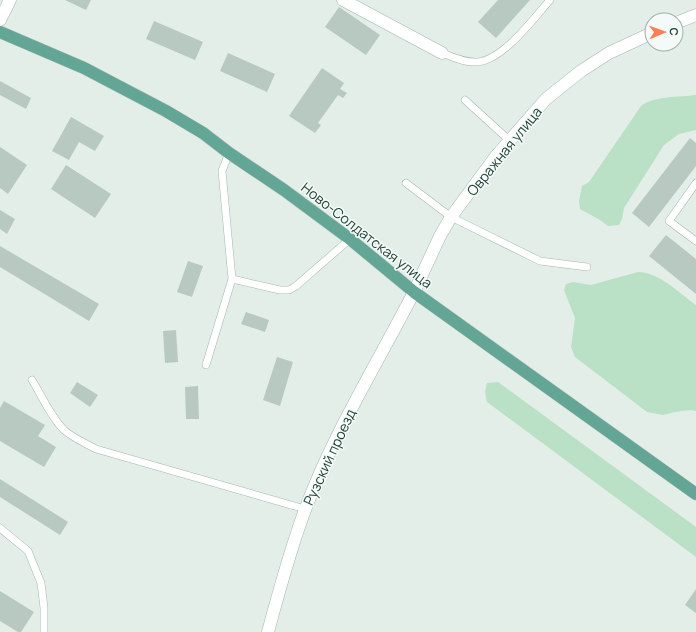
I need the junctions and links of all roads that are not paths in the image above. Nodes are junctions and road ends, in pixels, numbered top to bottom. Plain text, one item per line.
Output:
1 (10, 0) edge
2 (343, 0) edge
3 (550, 0) edge
4 (696, 15) edge
5 (0, 20) edge
6 (684, 20) edge
7 (0, 32) edge
8 (644, 37) edge
9 (442, 52) joint
10 (465, 100) dead end
11 (509, 140) junction
12 (229, 153) junction
13 (406, 183) dead end
14 (696, 183) edge
15 (451, 217) junction
16 (350, 239) junction
17 (696, 241) edge
18 (587, 267) dead end
19 (232, 279) junction
20 (414, 292) junction
21 (206, 365) dead end
22 (32, 380) dead end
23 (696, 494) edge
24 (305, 509) junction
25 (0, 528) edge
26 (44, 632) edge
27 (268, 632) edge

1 - 5 street
2 - 9 street
3 - 9 lane
4 - 6 street
7 - 12 main road, Ново-Солдатская улица
8 - 11 street, Овражная улица
10 - 11 lane
11 - 15 street, Овражная улица
12 - 16 main road, Ново-Солдатская улица
12 - 19 lane
13 - 15 lane
14 - 17 lane
15 - 18 lane
15 - 20 street, Овражная улица
16 - 19 lane
16 - 20 main road, Ново-Солдатская улица
19 - 21 lane
20 - 23 main road, Ново-Солдатская улица
20 - 24 street, Рузский проезд
22 - 24 lane
24 - 27 street, Рузский проезд
25 - 26 lane

